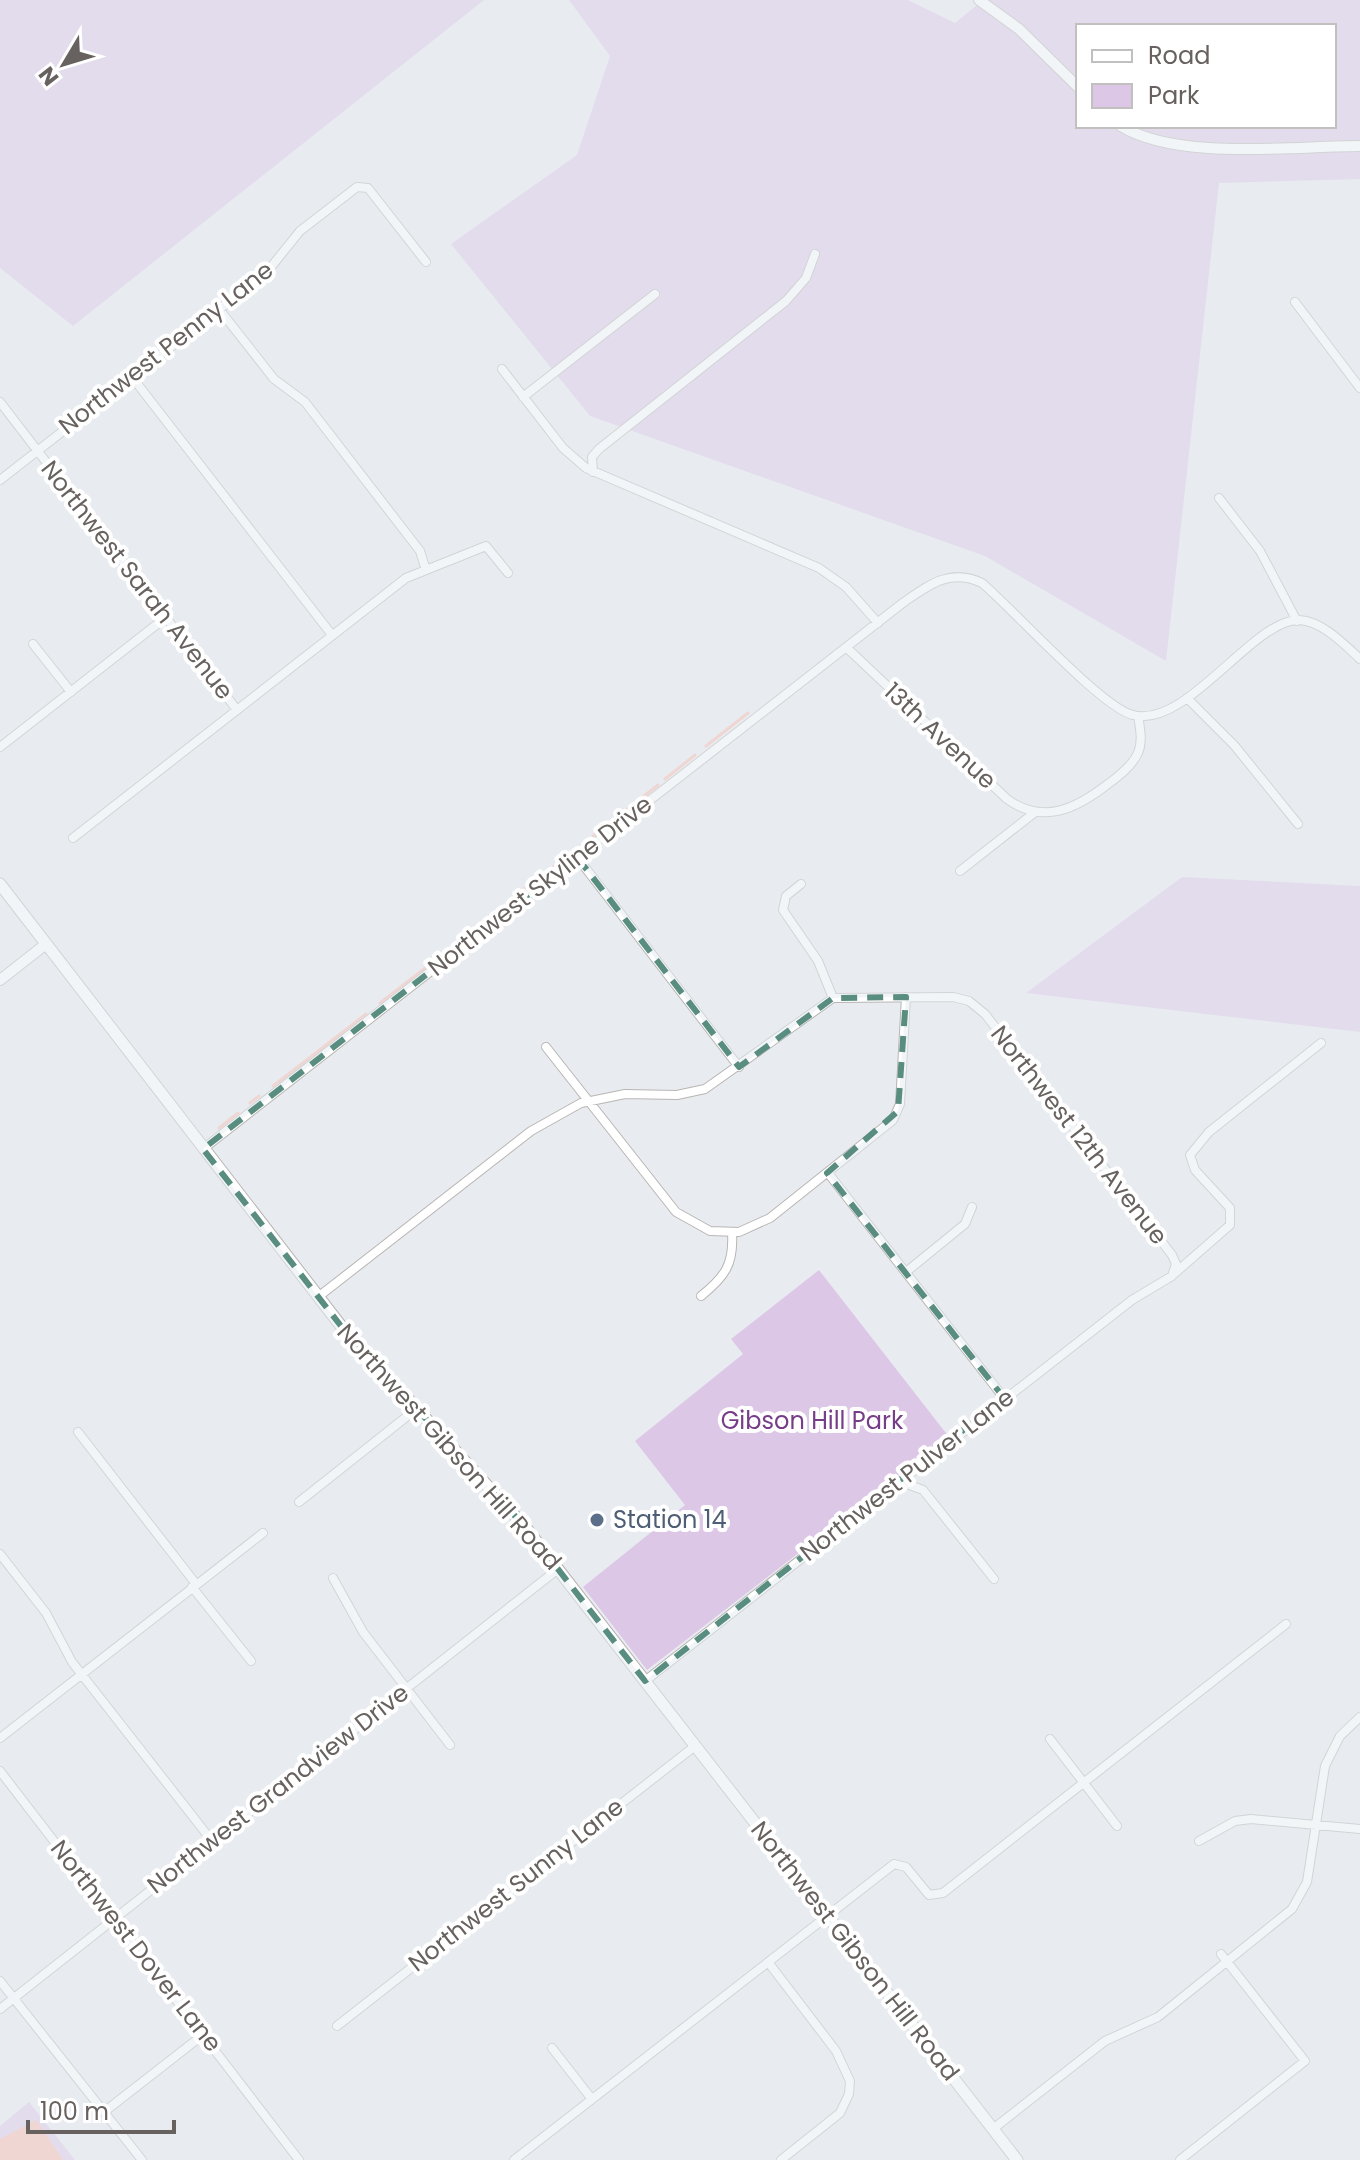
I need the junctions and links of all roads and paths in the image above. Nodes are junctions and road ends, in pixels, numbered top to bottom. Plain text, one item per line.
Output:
1 (979, 0) edge
2 (1076, 85) edge
3 (1125, 128) edge
4 (1360, 146) edge
5 (815, 254) dead end
6 (426, 262) dead end
7 (655, 294) dead end
8 (1295, 302) dead end
9 (219, 309) junction
10 (502, 369) dead end
11 (132, 377) junction
12 (1360, 388) edge
13 (523, 397) junction
14 (0, 402) edge
15 (37, 451) junction
16 (593, 472) junction
17 (0, 480) edge
18 (1219, 498) dead end
19 (425, 567) junction
20 (508, 573) dead end
21 (165, 618) junction
22 (1297, 621) junction
23 (878, 623) junction
24 (332, 635) junction
25 (33, 644) dead end
26 (847, 648) junction
27 (1360, 659) edge
28 (71, 692) junction
29 (1187, 698) junction
30 (237, 710) junction
31 (1138, 716) junction
32 (0, 747) edge
33 (1037, 813) junction
34 (1298, 824) dead end
35 (73, 838) dead end
36 (577, 857) junction
37 (960, 871) dead end
38 (0, 884) edge
39 (801, 884) dead end
40 (46, 944) junction
41 (0, 980) edge
42 (906, 997) junction
43 (833, 998) junction
44 (1321, 1043) dead end
45 (546, 1047) dead end
46 (739, 1067) junction
47 (589, 1102) junction
48 (203, 1149) junction
49 (828, 1173) junction
50 (972, 1207) dead end
51 (732, 1233) junction
52 (906, 1272) junction
53 (1172, 1276) junction
54 (701, 1296) dead end
55 (318, 1297) junction
56 (1004, 1398) junction
57 (415, 1410) junction
58 (78, 1432) dead end
59 (899, 1481) junction
60 (299, 1502) dead end
61 (263, 1533) dead end
62 (0, 1554) edge
63 (558, 1569) junction
64 (333, 1578) dead end
65 (994, 1579) dead end
66 (194, 1586) junction
67 (1286, 1624) dead end
68 (251, 1661) dead end
69 (82, 1675) junction
70 (645, 1681) junction
71 (406, 1689) junction
72 (1360, 1717) edge
73 (0, 1738) edge
74 (1050, 1739) dead end
75 (450, 1745) dead end
76 (695, 1746) junction
77 (0, 1771) edge
78 (1083, 1782) junction
79 (1317, 1824) junction
80 (1117, 1826) dead end
81 (1360, 1829) edge
82 (212, 1841) junction
83 (1199, 1841) dead end
84 (827, 1915) junction
85 (113, 1917) junction
86 (1221, 1954) dead end
87 (768, 1962) junction
88 (1228, 1963) junction
89 (0, 1981) edge
90 (13, 1997) junction
91 (0, 2009) edge
92 (337, 2026) dead end
93 (204, 2034) junction
94 (552, 2048) dead end
95 (591, 2098) junction
96 (104, 2112) junction
97 (993, 2129) junction
98 (142, 2160) edge
99 (299, 2160) edge
100 (514, 2160) edge
101 (781, 2160) edge
102 (1017, 2160) edge
103 (1180, 2160) edge

1 - 2 street
3 - 4 street
5 - 16 street
6 - 9 street, Northwest Penny Lane
7 - 13 street
8 - 12 street
9 - 11 street, Northwest Penny Lane
9 - 19 street
10 - 13 street
11 - 15 street, Northwest Penny Lane
11 - 24 street
13 - 16 street
14 - 15 street, Northwest Sarah Avenue
15 - 17 street, Northwest Penny Lane
15 - 21 street, Northwest Sarah Avenue
16 - 23 street
18 - 22 street
19 - 20 street
19 - 24 street
21 - 28 street
21 - 30 street, Northwest Sarah Avenue
22 - 27 street
22 - 29 street
23 - 26 street, Northwest Skyline Drive
23 - 31 street, Northwest Skyline Drive
24 - 30 street
25 - 28 street
26 - 33 street, 13th Avenue
26 - 36 street, Northwest Skyline Drive
28 - 32 street
29 - 31 street
29 - 34 street
30 - 35 street
31 - 33 street
33 - 37 street
36 - 46 street
36 - 48 street, Northwest Skyline Drive
38 - 40 main road, Northwest Gibson Hill Road
39 - 43 street
40 - 41 street
40 - 48 main road, Northwest Gibson Hill Road
42 - 43 street
42 - 49 street
42 - 53 street, Northwest 12th Avenue
43 - 46 street
44 - 53 street, Northwest Pulver Lane
45 - 47 street
46 - 47 street
47 - 51 street
47 - 55 street
48 - 55 main road, Northwest Gibson Hill Road
49 - 51 street
49 - 52 street
50 - 52 street
51 - 54 street
52 - 56 street
53 - 56 street, Northwest Pulver Lane
55 - 57 main road, Northwest Gibson Hill Road
56 - 59 street, Northwest Pulver Lane
57 - 60 street
57 - 63 main road, Northwest Gibson Hill Road
58 - 66 street
59 - 65 street
59 - 70 street, Northwest Pulver Lane
61 - 66 street
62 - 69 street
63 - 70 main road, Northwest Gibson Hill Road
63 - 71 street, Northwest Grandview Drive
64 - 71 street
66 - 68 street
66 - 69 street
67 - 78 street
69 - 73 street
69 - 82 street
70 - 76 main road, Northwest Gibson Hill Road
71 - 75 street
71 - 82 street, Northwest Grandview Drive
72 - 79 street
74 - 78 street
76 - 84 main road, Northwest Gibson Hill Road
76 - 92 street, Northwest Sunny Lane
77 - 85 street, Northwest Dover Lane
78 - 80 street
78 - 84 street
79 - 81 street
79 - 83 street
79 - 88 street
82 - 85 street, Northwest Grandview Drive
84 - 87 street
84 - 97 main road, Northwest Gibson Hill Road
85 - 90 street, Northwest Grandview Drive
85 - 93 street, Northwest Dover Lane
86 - 88 street
87 - 95 street
87 - 101 street
88 - 97 street
88 - 103 street
89 - 90 street
90 - 91 street, Northwest Grandview Drive
90 - 96 street
93 - 96 street
93 - 99 street, Northwest Dover Lane
94 - 95 street
95 - 100 street
96 - 98 street
97 - 102 main road, Northwest Gibson Hill Road

